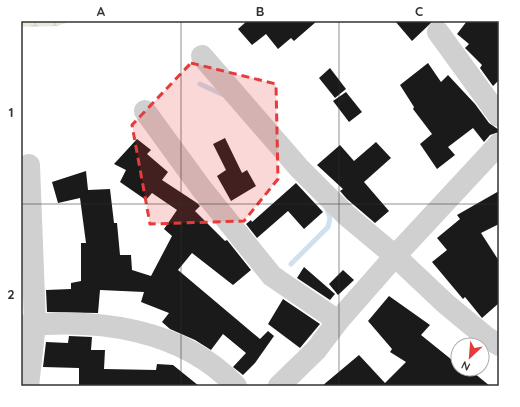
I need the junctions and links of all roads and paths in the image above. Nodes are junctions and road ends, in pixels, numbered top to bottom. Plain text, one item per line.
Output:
1 (438, 32) dead end
2 (202, 56) dead end
3 (145, 111) dead end
4 (499, 116) edge
5 (499, 144) edge
6 (29, 165) dead end
7 (394, 256) junction
8 (338, 322) junction
9 (28, 325) edge
10 (499, 344) edge
11 (28, 386) edge
12 (236, 386) edge
13 (280, 386) edge

1 - 4 street
2 - 7 street
3 - 8 street
5 - 7 street
6 - 9 street
7 - 8 street
7 - 10 street
8 - 13 street
9 - 11 street
9 - 12 street

